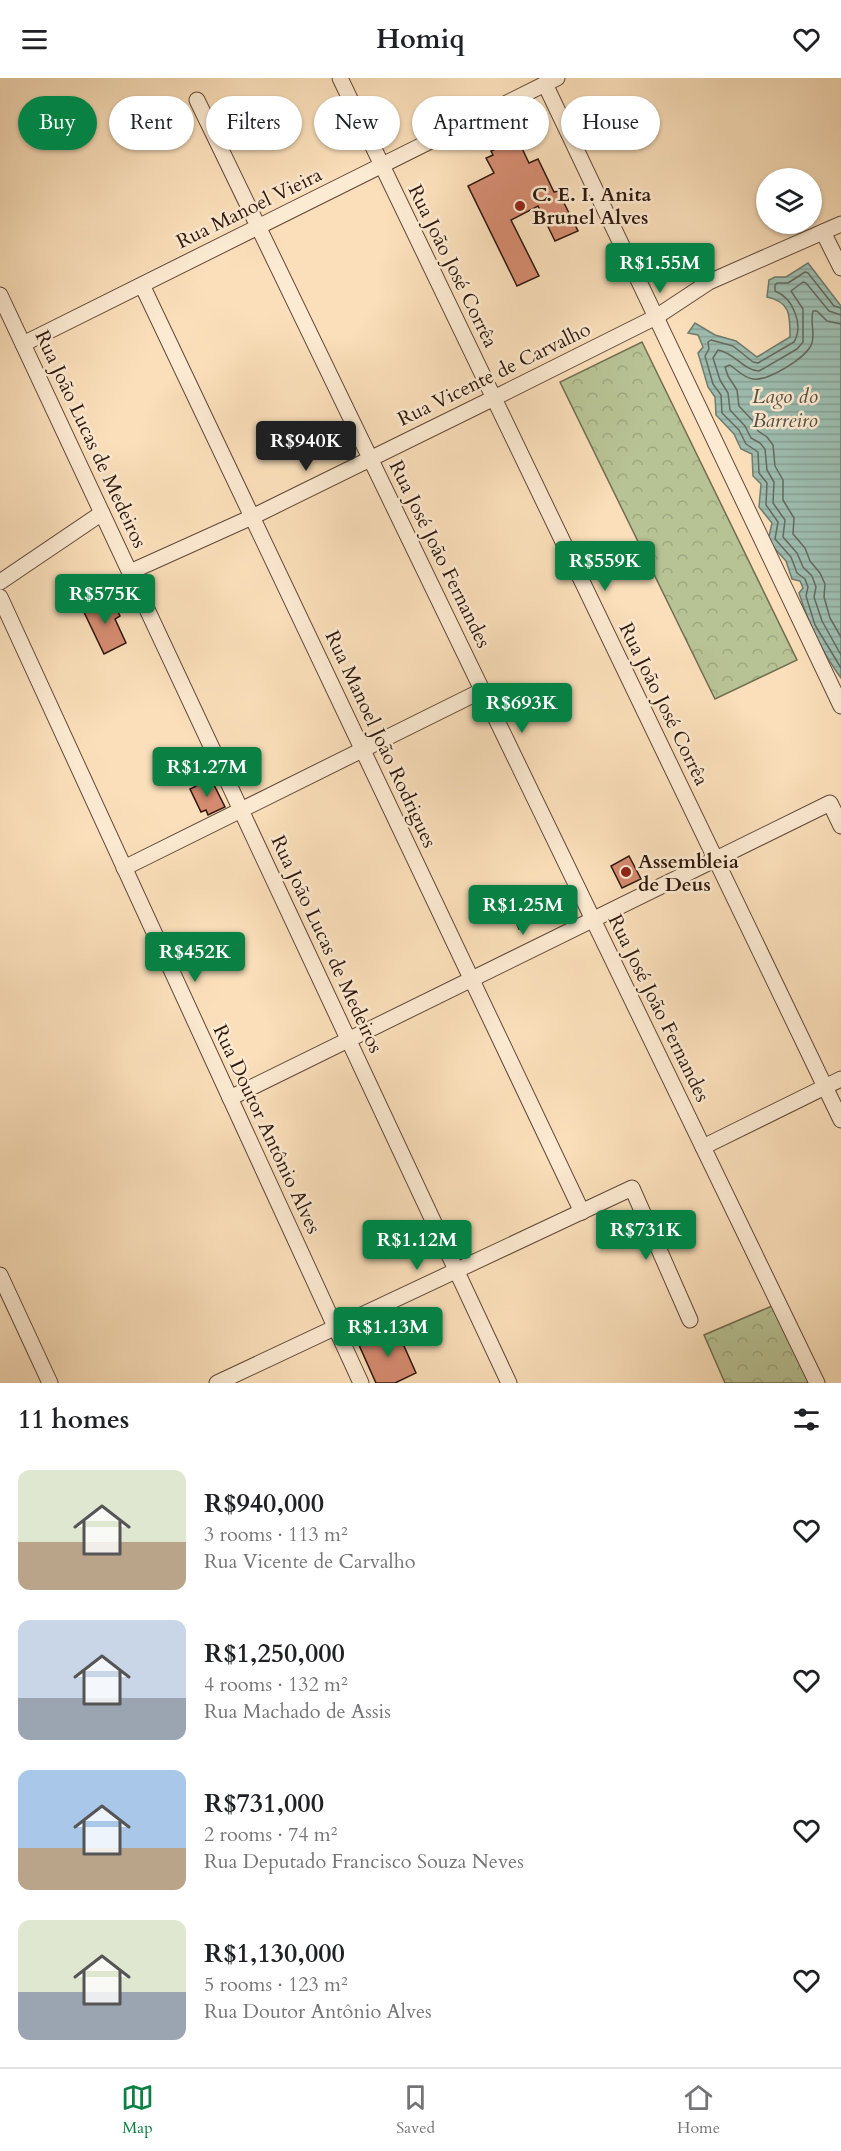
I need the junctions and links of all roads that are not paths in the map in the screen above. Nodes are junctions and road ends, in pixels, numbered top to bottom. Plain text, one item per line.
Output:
1 (340, 78) edge
2 (551, 81) edge
3 (197, 99) dead end
4 (382, 165) junction
5 (841, 224) edge
6 (259, 226) junction
7 (823, 232) junction
8 (841, 268) edge
9 (142, 285) junction
10 (0, 295) edge
11 (656, 317) junction
12 (23, 344) junction
13 (494, 398) junction
14 (371, 459) junction
15 (102, 513) junction
16 (252, 517) junction
17 (130, 572) junction
18 (0, 582) edge
19 (0, 597) edge
20 (483, 690) junction
21 (841, 706) edge
22 (362, 750) junction
23 (241, 810) junction
24 (841, 826) edge
25 (716, 860) junction
26 (124, 868) junction
27 (593, 919) junction
28 (471, 979) junction
29 (348, 1040) junction
30 (841, 1079) edge
31 (825, 1087) junction
32 (230, 1098) junction
33 (841, 1120) edge
34 (703, 1147) junction
35 (582, 1212) junction
36 (456, 1270) junction
37 (0, 1275) edge
38 (690, 1320) dead end
39 (335, 1327) junction
40 (50, 1383) edge
41 (217, 1383) edge
42 (361, 1383) edge
43 (509, 1383) edge
44 (817, 1383) edge

1 - 4 street, Rua João José Corrêa
2 - 4 street, Rua Manoel Vieira
2 - 11 street
3 - 6 street, Rua José João Fernandes
4 - 6 street, Rua Manoel Vieira
4 - 13 street, Rua João José Corrêa
5 - 7 street, Rua Vicente de Carvalho
6 - 9 street, Rua Manoel Vieira
6 - 14 street, Rua José João Fernandes
7 - 8 street
7 - 11 street, Rua Vicente de Carvalho
9 - 12 street, Rua Manoel Vieira
9 - 16 street, Rua Manoel João Rodrigues
10 - 12 street, Rua João Lucas de Medeiros
11 - 13 street, Rua Vicente de Carvalho
11 - 21 street
12 - 15 street, Rua João Lucas de Medeiros
13 - 14 street, Rua Vicente de Carvalho
13 - 25 street, Rua João José Corrêa
14 - 16 street, Rua Vicente de Carvalho
14 - 20 street, Rua José João Fernandes
15 - 17 street, Rua João Lucas de Medeiros
15 - 18 street
16 - 17 street, Rua Vicente de Carvalho
16 - 22 street, Rua Manoel João Rodrigues
17 - 23 street, Rua João Lucas de Medeiros
19 - 26 street, Rua Doutor Antônio Alves
20 - 22 street
20 - 27 street, Rua José João Fernandes
22 - 23 street
22 - 28 street, Rua Manoel João Rodrigues
23 - 26 street
23 - 29 street, Rua João Lucas de Medeiros
24 - 25 street
25 - 27 street
25 - 31 street, Rua João José Corrêa
26 - 32 street, Rua Doutor Antônio Alves
27 - 28 street
27 - 34 street, Rua José João Fernandes
28 - 29 street
28 - 35 street, Rua Manoel João Rodrigues
29 - 32 street
29 - 36 street, Rua João Lucas de Medeiros
30 - 31 street
31 - 33 street, Rua João José Corrêa
31 - 34 street
32 - 39 street, Rua Doutor Antônio Alves
34 - 44 street, Rua José João Fernandes
35 - 36 street
35 - 38 street
36 - 39 street
36 - 43 street, Rua João Lucas de Medeiros
37 - 40 street
39 - 41 street
39 - 42 street, Rua Doutor Antônio Alves

